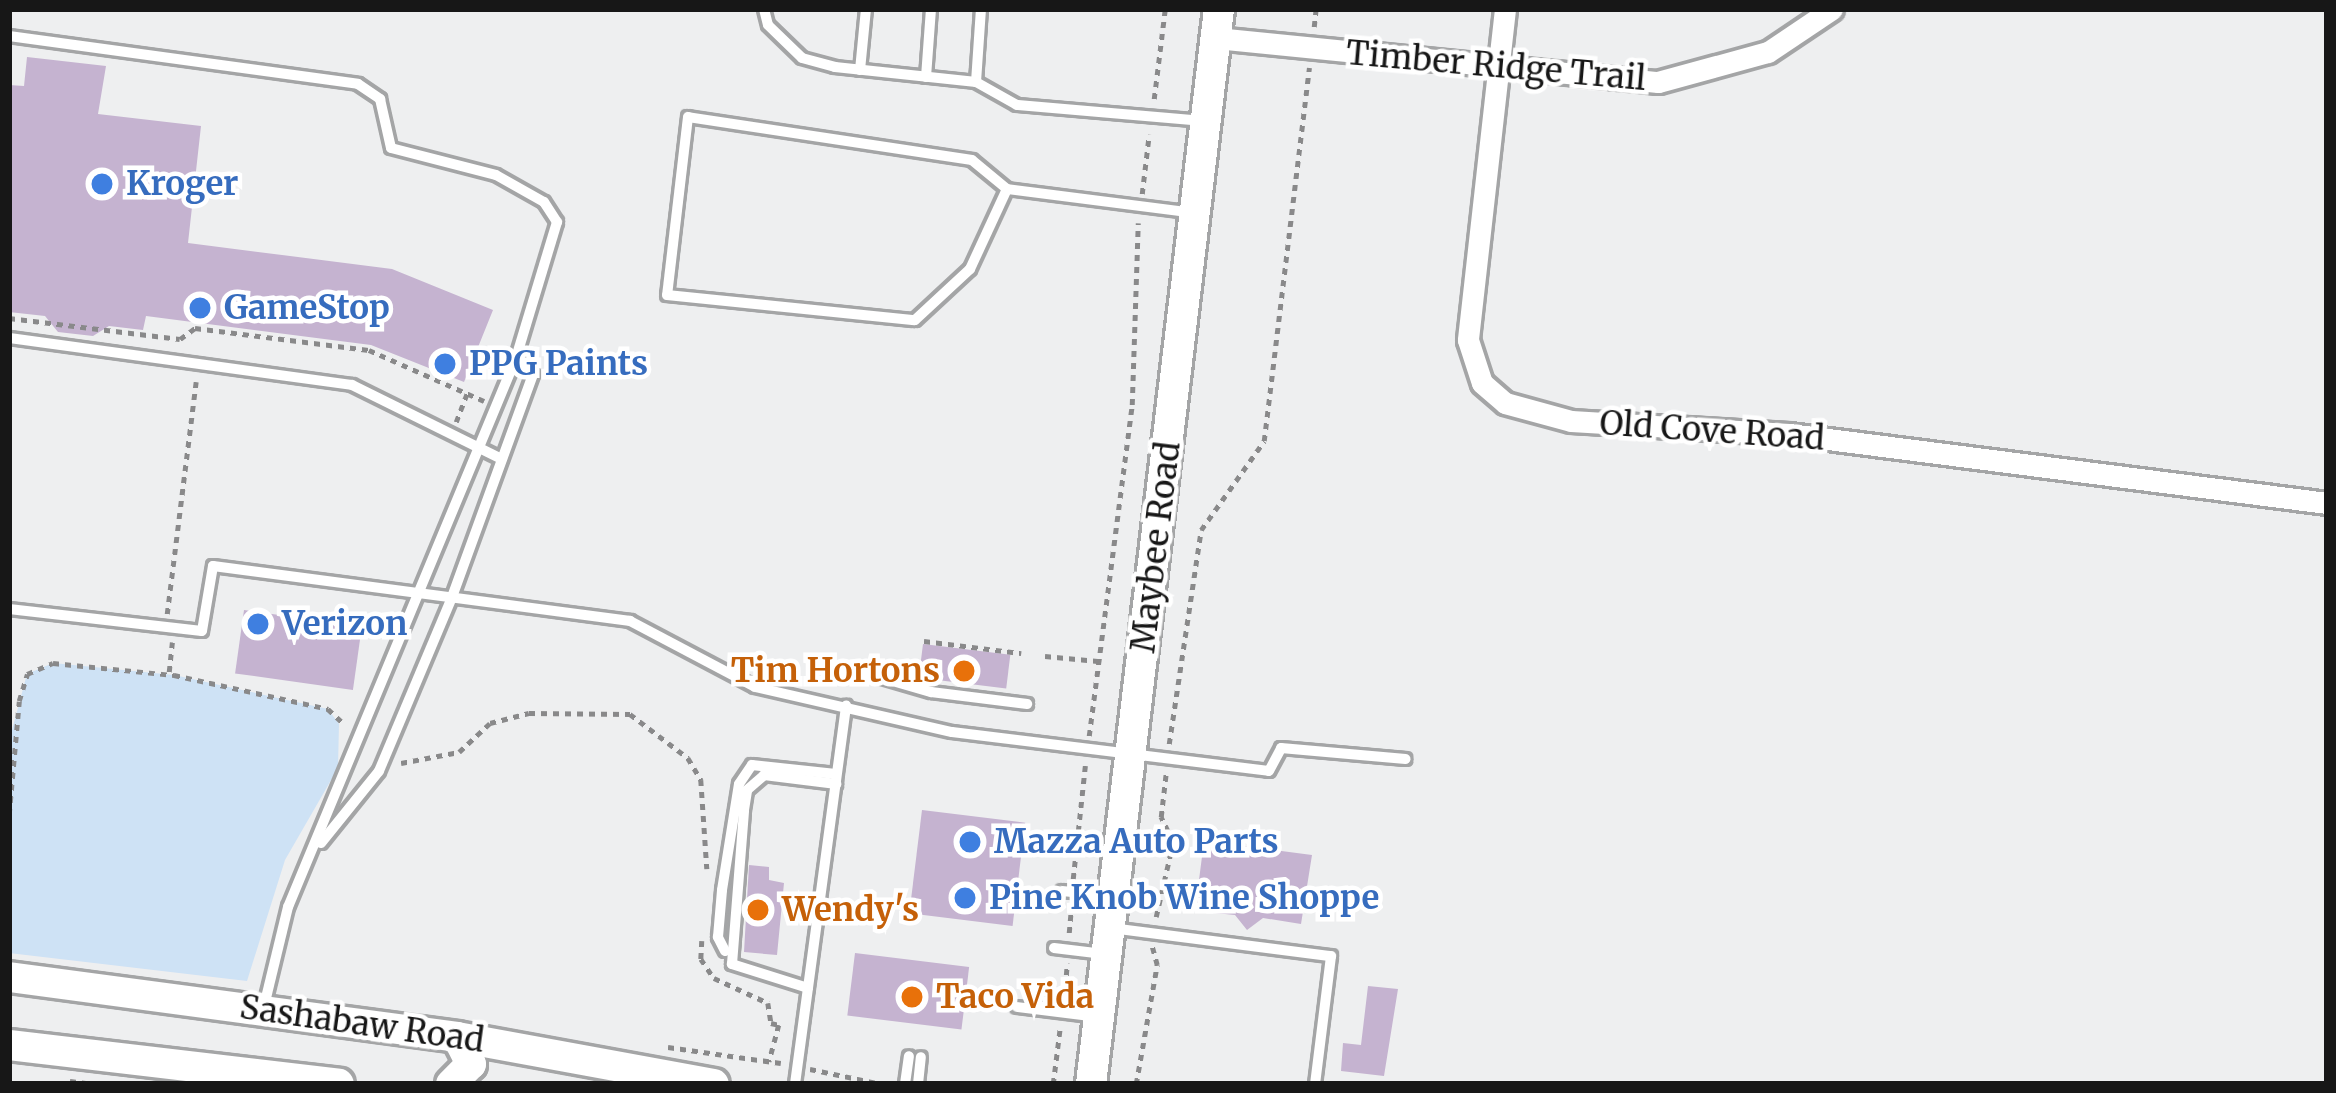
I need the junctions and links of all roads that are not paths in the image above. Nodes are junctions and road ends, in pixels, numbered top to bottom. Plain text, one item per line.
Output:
1 (764, 9) edge
2 (866, 9) edge
3 (931, 9) edge
4 (981, 9) edge
5 (1505, 9) edge
6 (1832, 9) edge
7 (1217, 24) edge
8 (9, 36) edge
9 (860, 70) junction
10 (1498, 71) junction
11 (926, 77) junction
12 (976, 82) junction
13 (1208, 121) junction
14 (1007, 188) junction
15 (1198, 213) junction
16 (9, 338) edge
17 (516, 358) junction
18 (480, 447) junction
19 (502, 459) junction
20 (2327, 502) edge
21 (422, 593) junction
22 (452, 597) junction
23 (9, 609) edge
24 (865, 673) dead end
25 (1027, 704) dead end
26 (846, 705) junction
27 (1131, 752) junction
28 (1406, 759) dead end
29 (836, 779) junction
30 (314, 850) junction
31 (1062, 891) dead end
32 (1113, 896) junction
33 (1107, 941) junction
34 (1054, 947) dead end
35 (9, 977) edge
36 (808, 988) junction
37 (1017, 1007) dead end
38 (264, 1009) junction
39 (1098, 1017) junction
40 (457, 1036) junction
41 (9, 1045) edge
42 (339, 1084) edge
43 (451, 1084) edge
44 (714, 1084) edge
45 (795, 1084) edge
46 (904, 1084) edge
47 (918, 1084) edge
48 (1091, 1084) edge
49 (1315, 1084) edge

1 - 9 lane
2 - 9 lane
3 - 11 lane
4 - 12 lane
5 - 10 street, Old Cove Road
6 - 10 street, Timber Ridge Trail
7 - 10 street, Timber Ridge Trail
7 - 13 main road, Maybee Road
8 - 17 lane
9 - 11 lane
10 - 20 street, Old Cove Road
11 - 12 lane
12 - 13 lane
13 - 15 main road, Maybee Road
14 - 14 lane
14 - 15 lane
15 - 27 main road, Maybee Road
16 - 18 lane
17 - 18 lane
17 - 19 lane
18 - 19 lane
18 - 21 lane
19 - 22 lane
21 - 22 lane
21 - 23 lane
21 - 30 lane
22 - 26 lane
22 - 30 lane
24 - 25 lane
26 - 27 lane
26 - 29 lane
27 - 28 lane
27 - 32 main road, Maybee Road
29 - 36 lane
29 - 36 lane
30 - 38 lane
31 - 32 lane
32 - 33 main road, Maybee Road
33 - 34 lane
33 - 39 main road, Maybee Road
33 - 49 lane
35 - 38 main road, Sashabaw Road
36 - 45 lane
37 - 39 lane
38 - 40 main road, Sashabaw Road
39 - 48 main road, Maybee Road
40 - 43 main road
40 - 44 main road, Sashabaw Road
41 - 42 main road, Sashabaw Road
46 - 47 lane

